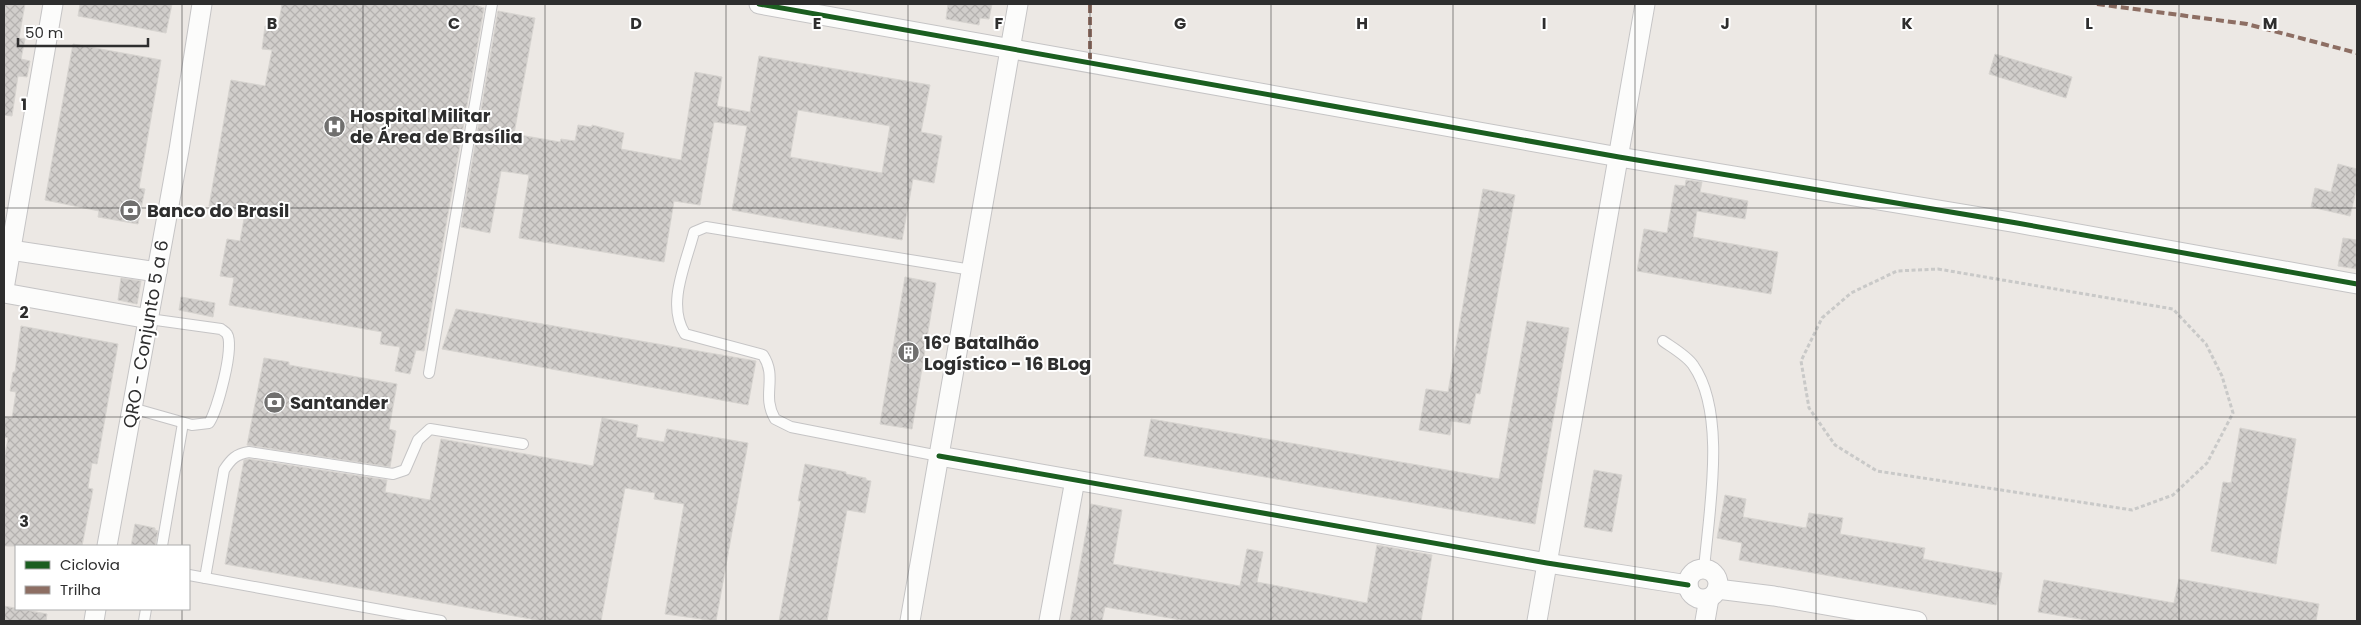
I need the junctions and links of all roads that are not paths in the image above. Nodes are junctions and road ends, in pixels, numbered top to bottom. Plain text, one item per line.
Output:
1 (53, 4) edge
2 (202, 4) edge
3 (492, 4) edge
4 (759, 4) edge
5 (1018, 4) edge
6 (1644, 4) edge
7 (824, 10) edge
8 (1011, 47) junction
9 (1619, 157) junction
10 (7, 250) edge
11 (972, 270) junction
12 (157, 272) junction
13 (2357, 284) edge
14 (4, 291) edge
15 (149, 319) junction
16 (1664, 341) dead end
17 (430, 373) dead end
18 (132, 408) junction
19 (184, 423) junction
20 (523, 444) dead end
21 (939, 456) junction
22 (1075, 480) junction
23 (107, 545) edge
24 (162, 545) edge
25 (1547, 563) junction
26 (1704, 568) junction
27 (190, 575) edge
28 (205, 578) junction
29 (1688, 585) junction
30 (1713, 593) junction
31 (441, 621) edge
32 (910, 621) edge
33 (1049, 621) edge
34 (1537, 621) edge
35 (1705, 621) edge
36 (1917, 621) edge

1 - 10 street
2 - 12 street, QRO - Conjunto 5 a 6
3 - 17 lane
4 - 7 street
5 - 8 street
6 - 9 street
7 - 8 street
8 - 9 street
8 - 11 street
9 - 13 street
9 - 25 street
10 - 12 street
10 - 14 street
11 - 21 street
11 - 21 lane
12 - 15 street, QRO - Conjunto 5 a 6
14 - 15 street
15 - 18 street, QRO - Conjunto 5 a 6
15 - 19 lane
16 - 26 lane
18 - 19 lane
18 - 23 street, QRO - Conjunto 5 a 6
19 - 24 lane
20 - 28 lane
21 - 22 street
21 - 32 street
22 - 25 street
22 - 33 street
25 - 29 street
25 - 34 street
26 - 29 street
26 - 30 street
27 - 28 lane
28 - 31 lane
29 - 30 street
30 - 35 street
30 - 36 street

